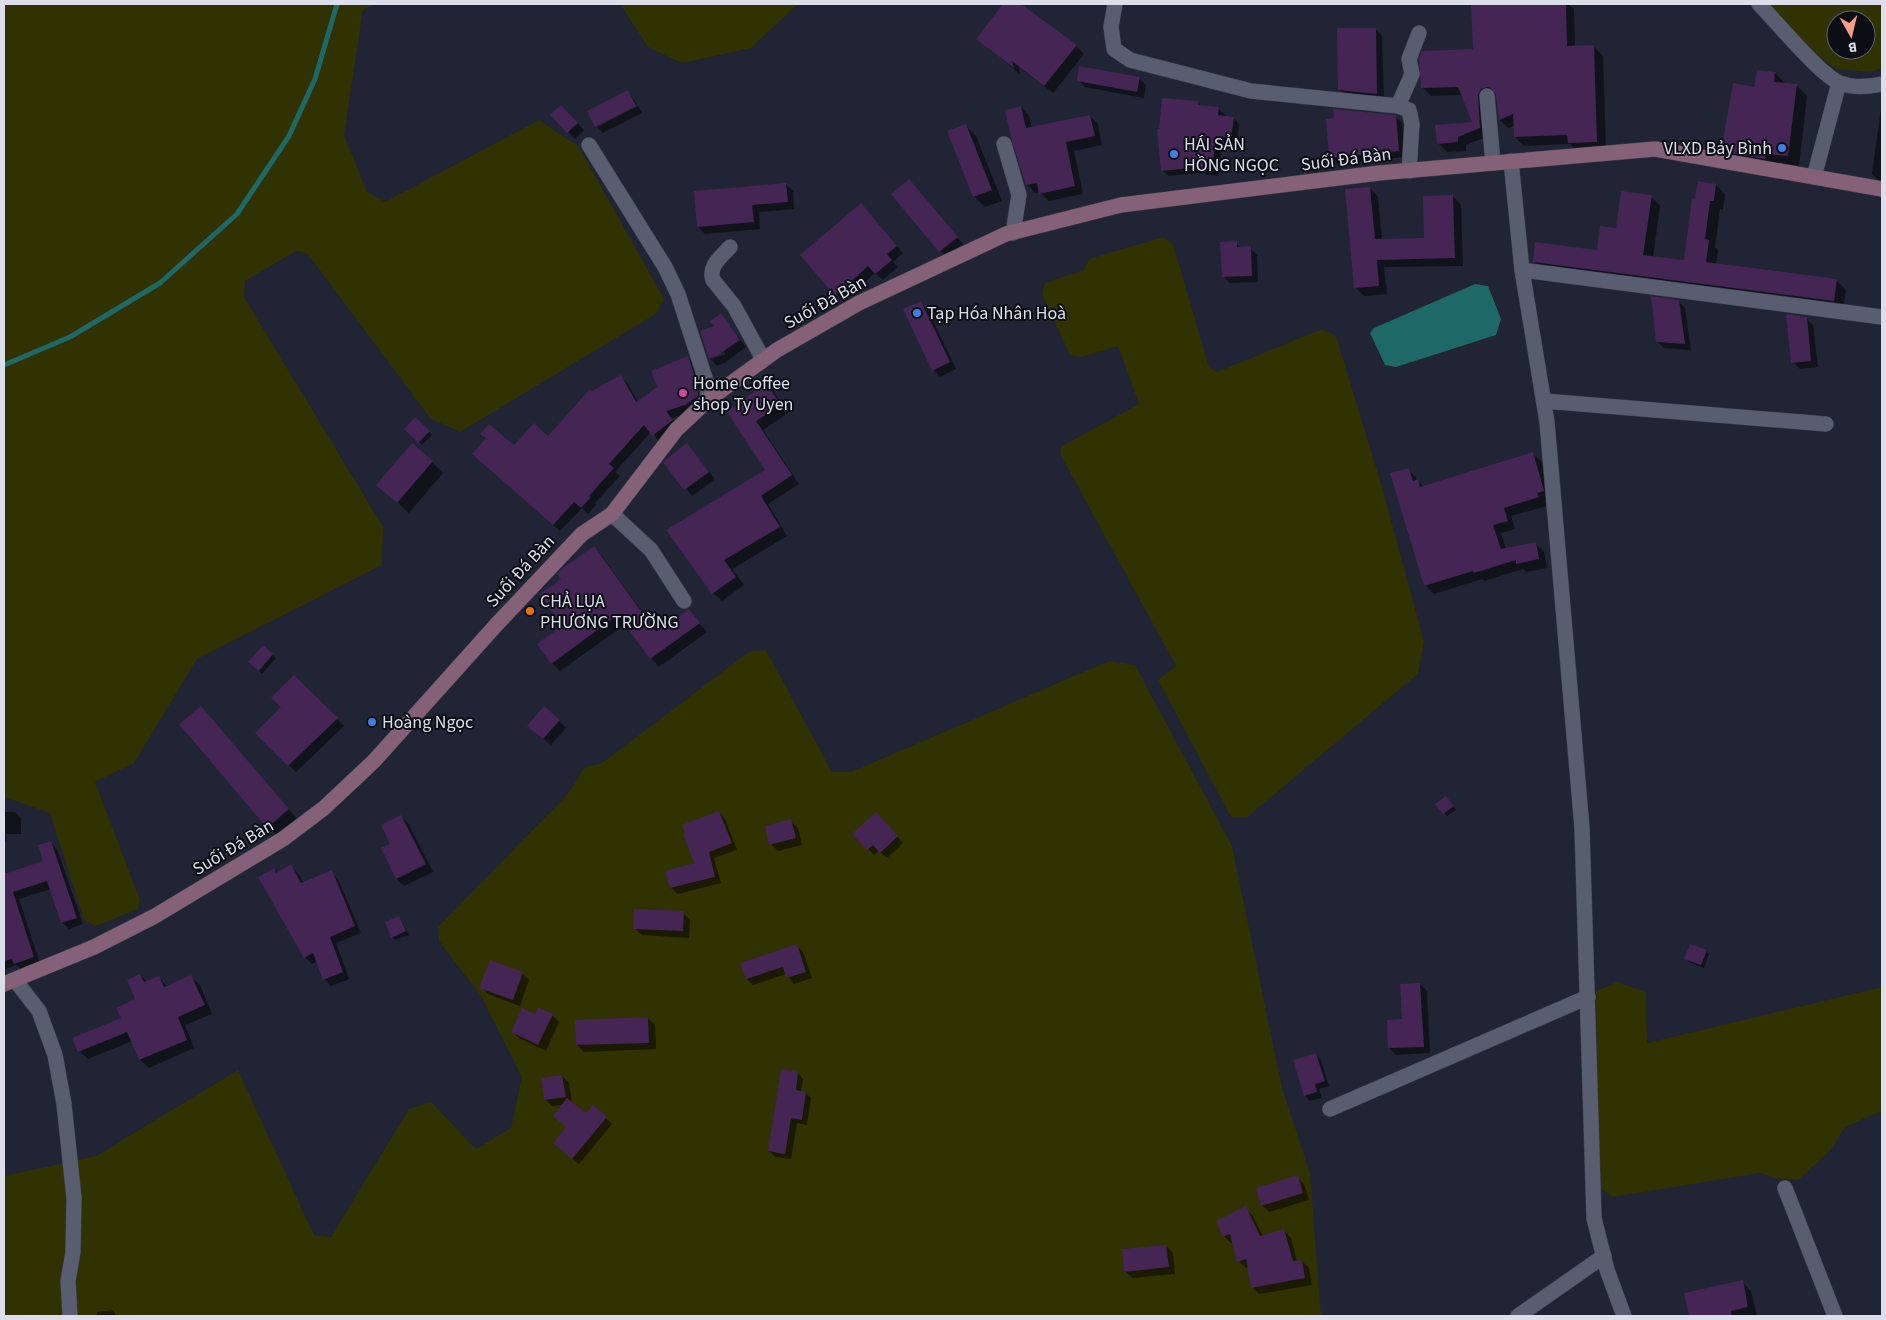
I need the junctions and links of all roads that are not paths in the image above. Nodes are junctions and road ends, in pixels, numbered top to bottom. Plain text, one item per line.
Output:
1 (1115, 4) edge
2 (1759, 4) edge
3 (1419, 33) dead end
4 (1839, 83) junction
5 (1882, 84) edge
6 (1487, 96) dead end
7 (1398, 106) junction
8 (1004, 144) dead end
9 (589, 145) dead end
10 (1493, 162) junction
11 (1511, 162) junction
12 (1409, 171) junction
13 (1814, 177) junction
14 (1882, 189) edge
15 (1013, 233) junction
16 (730, 247) dead end
17 (1522, 270) junction
18 (1882, 317) edge
19 (763, 359) junction
20 (708, 400) junction
21 (1544, 401) junction
22 (1826, 424) dead end
23 (612, 514) junction
24 (684, 601) dead end
25 (9, 982) edge
26 (1588, 997) junction
27 (1330, 1109) dead end
28 (1785, 1188) dead end
29 (1604, 1256) junction
30 (70, 1316) edge
31 (1518, 1316) edge
32 (1624, 1316) edge
33 (1835, 1316) edge

1 - 7 street
2 - 4 street
3 - 7 street
4 - 5 street
4 - 13 street
6 - 10 street
7 - 12 street
8 - 15 street
9 - 20 street
10 - 11 street, Suối Đá Bàn
10 - 12 street, Suối Đá Bàn
11 - 13 street, Suối Đá Bàn
11 - 17 street
12 - 15 street, Suối Đá Bàn
13 - 14 street, Suối Đá Bàn
15 - 19 street, Suối Đá Bàn
16 - 19 street
17 - 18 street
17 - 21 street
19 - 20 street, Suối Đá Bàn
20 - 23 street, Suối Đá Bàn
21 - 22 street
21 - 26 street
23 - 24 street
23 - 25 street, Suối Đá Bàn
25 - 30 street
26 - 27 street
26 - 29 street
28 - 33 street
29 - 31 street
29 - 32 street

